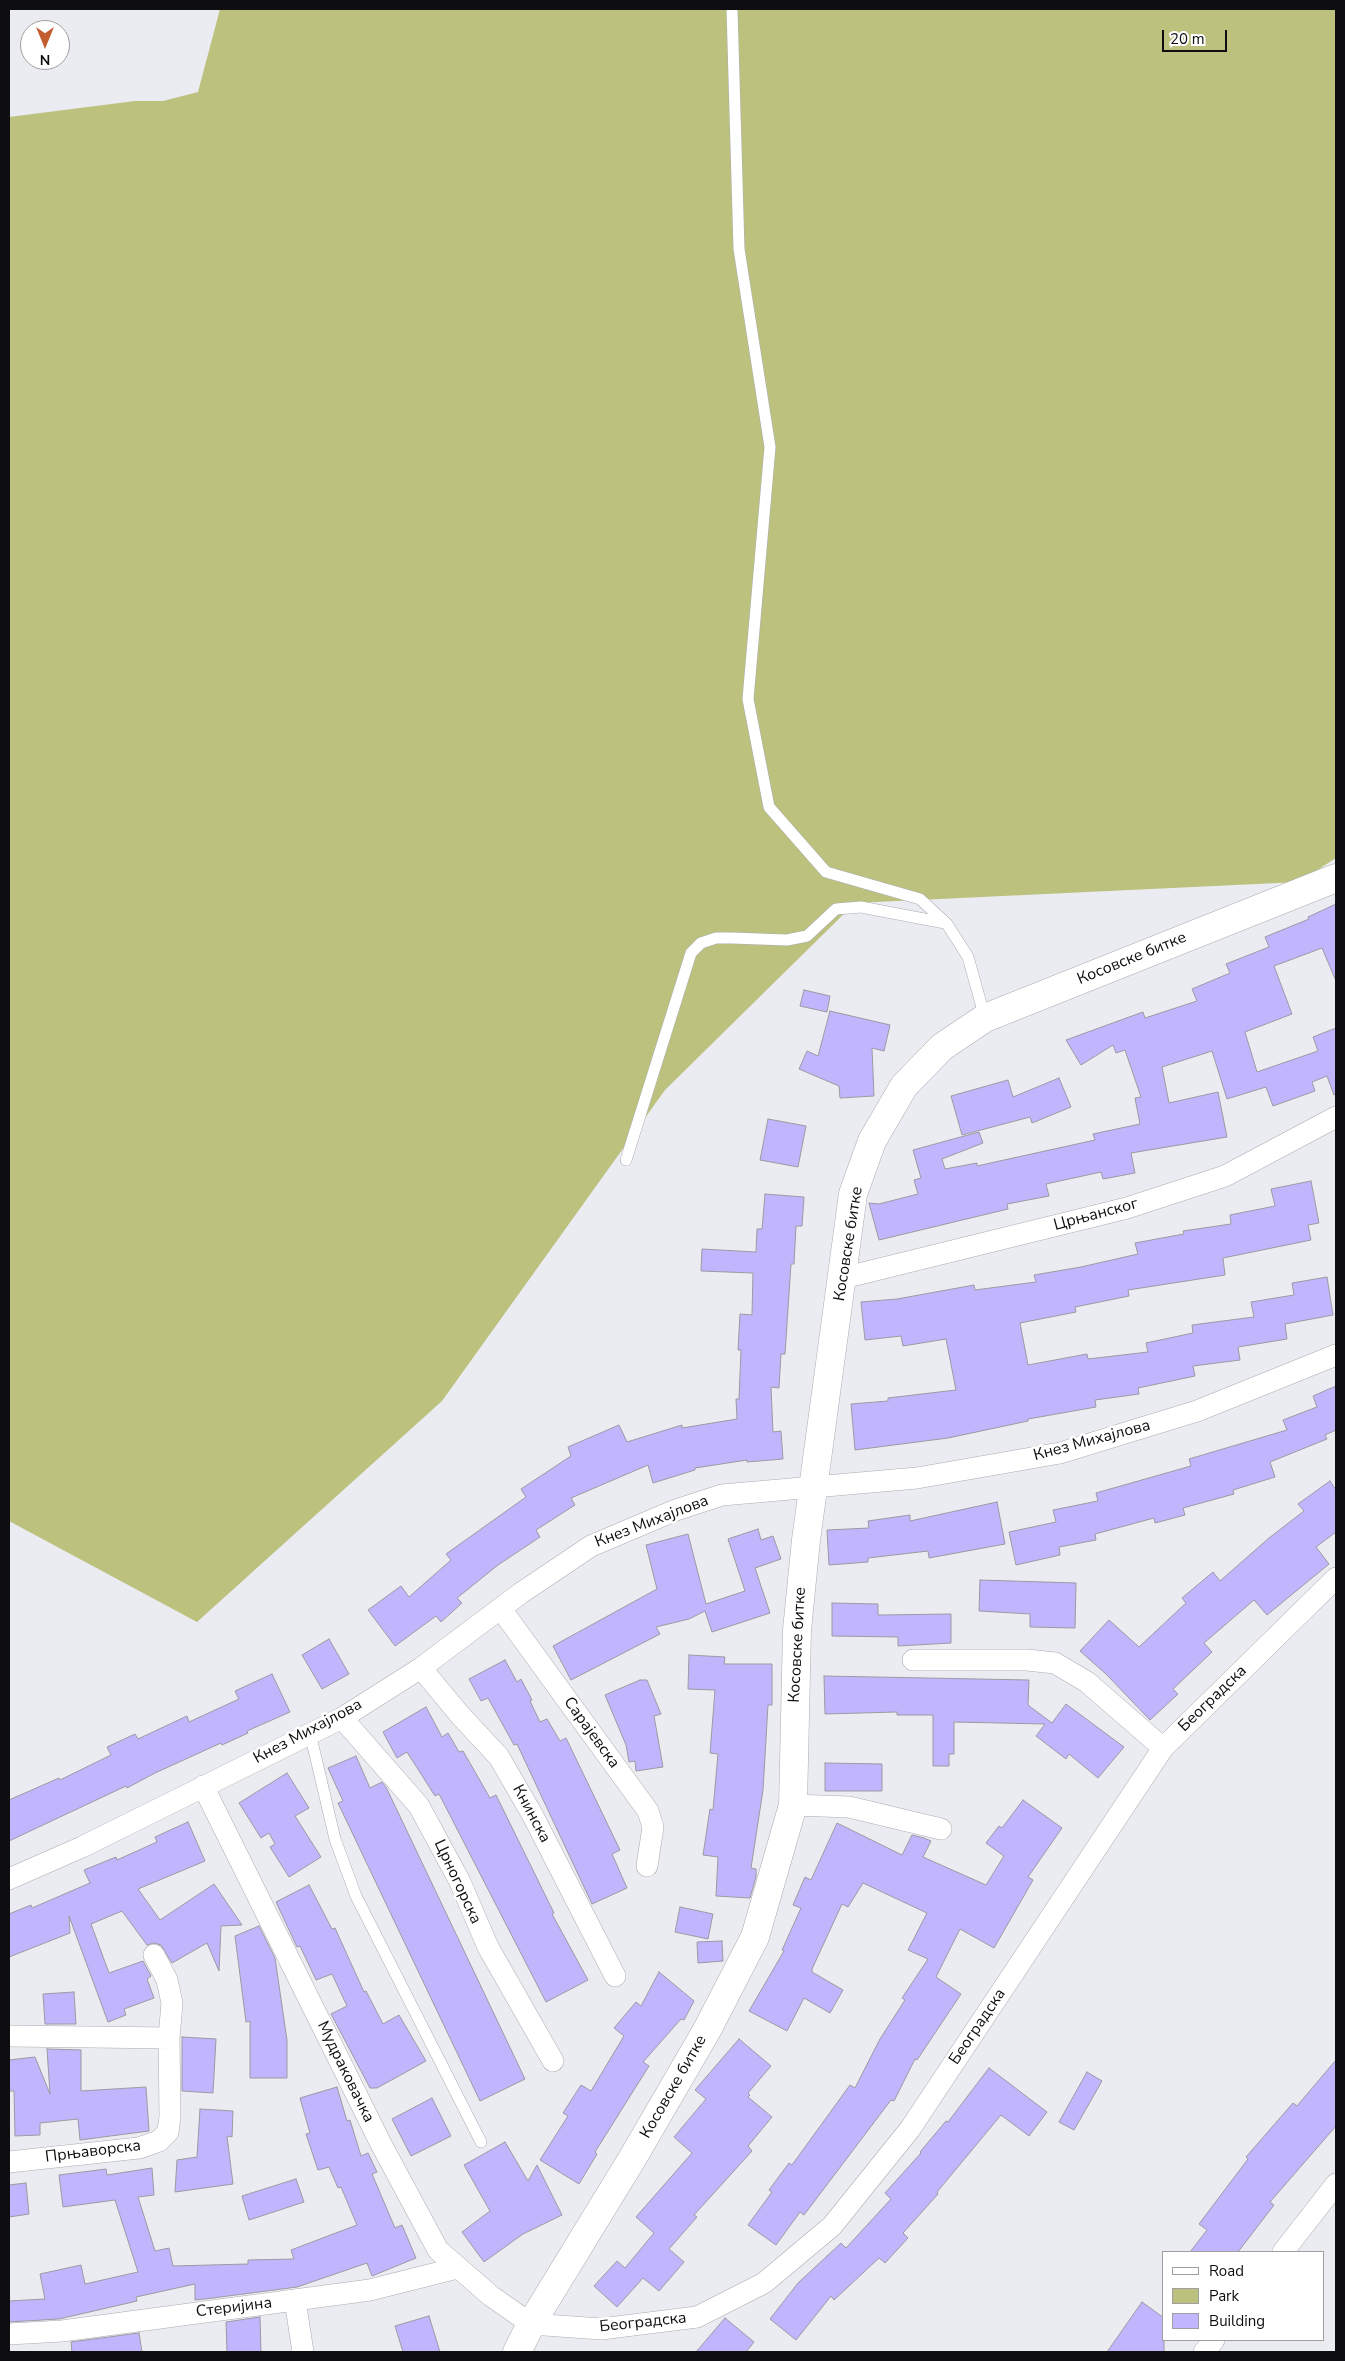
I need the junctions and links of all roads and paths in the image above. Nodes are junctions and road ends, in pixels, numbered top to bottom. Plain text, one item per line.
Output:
1 (732, 9) edge
2 (1336, 878) edge
3 (947, 924) junction
4 (985, 1018) junction
5 (1336, 1117) edge
6 (626, 1160) dead end
7 (843, 1278) junction
8 (1336, 1355) edge
9 (813, 1488) junction
10 (1336, 1578) edge
11 (501, 1609) junction
12 (913, 1660) dead end
13 (421, 1668) junction
14 (342, 1718) junction
15 (310, 1733) junction
16 (1163, 1748) junction
17 (203, 1786) junction
18 (792, 1805) junction
19 (941, 1829) dead end
20 (647, 1866) dead end
21 (9, 1879) edge
22 (154, 1955) dead end
23 (615, 1976) dead end
24 (9, 2036) edge
25 (169, 2038) junction
26 (553, 2061) dead end
27 (481, 2142) dead end
28 (9, 2162) edge
29 (1336, 2184) edge
30 (1284, 2251) edge
31 (457, 2268) junction
32 (296, 2300) junction
33 (531, 2324) junction
34 (9, 2334) edge
35 (1213, 2341) edge
36 (303, 2352) edge
37 (517, 2352) edge
38 (1204, 2352) edge

1 - 3 lane
2 - 4 street, Косовске битке
3 - 4 lane
3 - 6 lane
4 - 7 street, Косовске битке
5 - 7 street, Црњанског
7 - 9 street, Косовске битке
8 - 9 street, Кнез Михајлова
9 - 11 street, Кнез Михајлова
9 - 18 street, Косовске битке
10 - 16 street, Београдска
11 - 13 street, Кнез Михајлова
11 - 20 street, Сарајевска
12 - 16 street
13 - 14 street, Кнез Михајлова
13 - 23 street, Книнска
14 - 15 street, Кнез Михајлова
14 - 26 street, Црногорска
15 - 17 street, Кнез Михајлова
15 - 27 lane
16 - 33 street, Београдска
17 - 21 street, Кнез Михајлова
17 - 31 street, Мудраковачка
18 - 19 street
18 - 33 street, Косовске битке
22 - 25 street, Прњаворска
24 - 25 street
25 - 28 street, Прњаворска
29 - 30 street
31 - 32 street, Стеријина
31 - 33 street, Мудраковачка
32 - 34 street, Стеријина
32 - 36 street
33 - 37 street, Косовске битке
35 - 38 street

